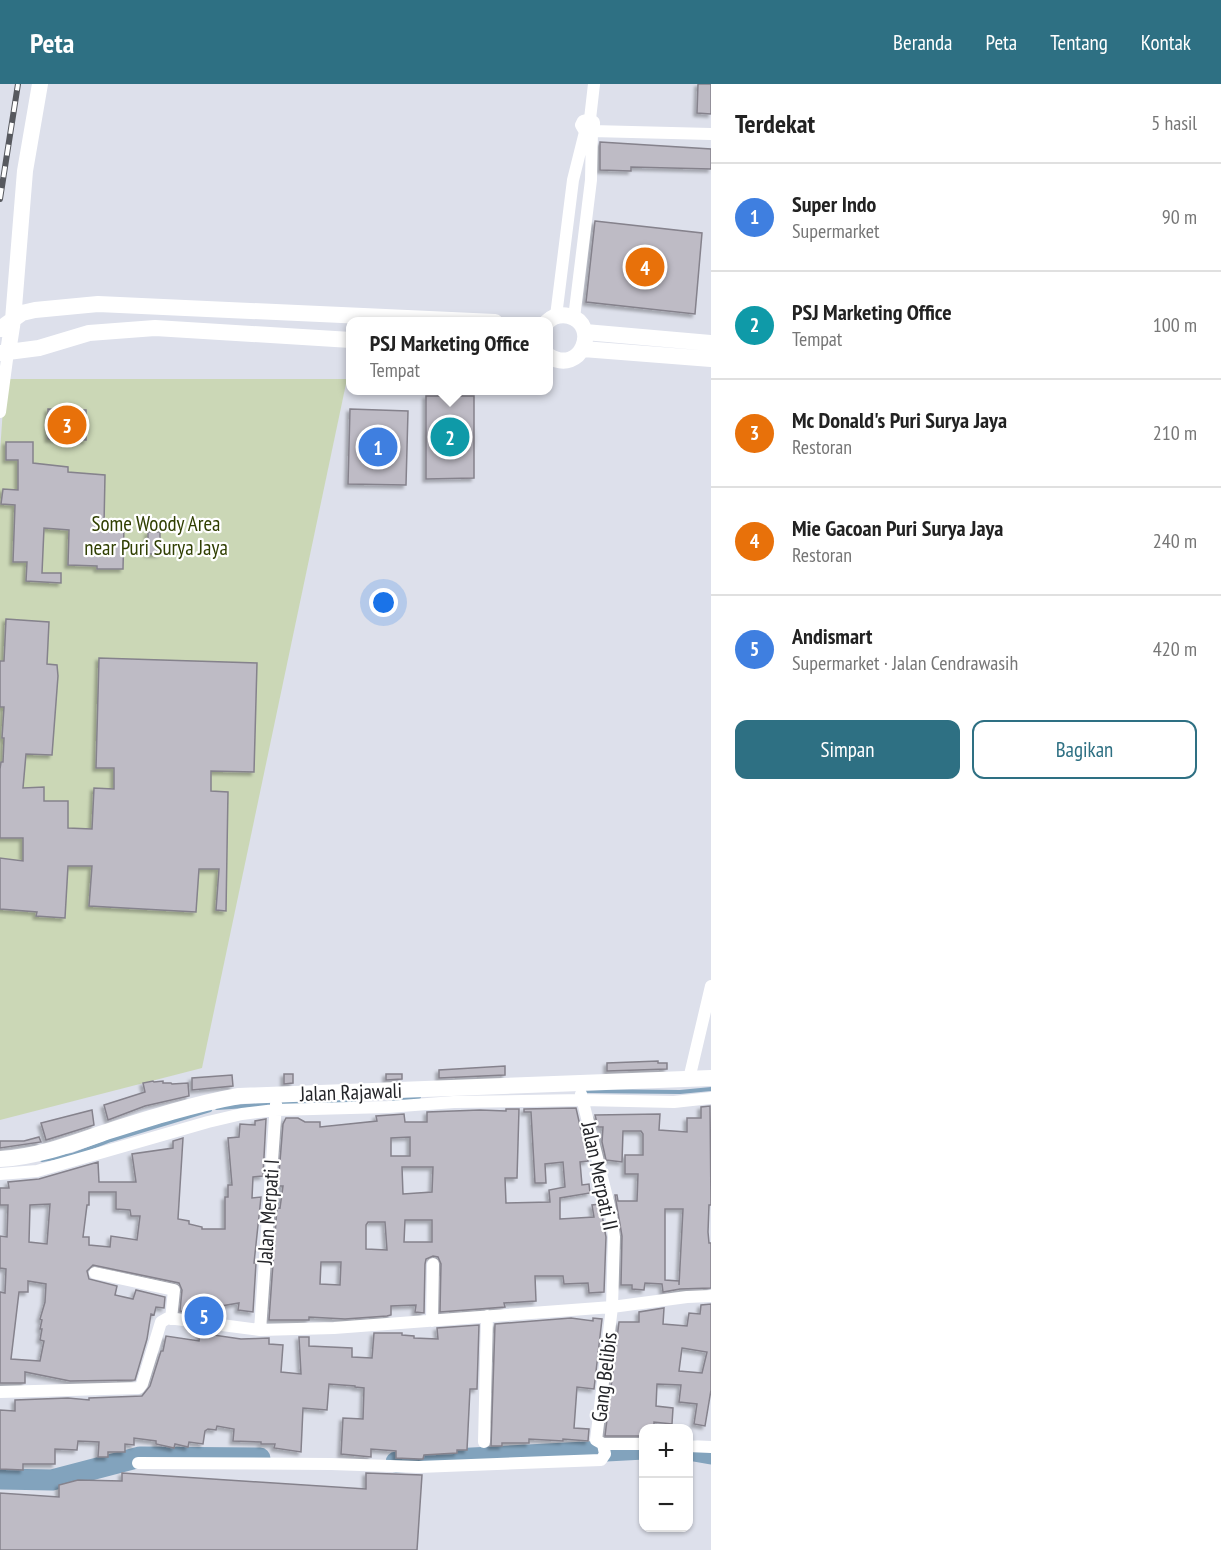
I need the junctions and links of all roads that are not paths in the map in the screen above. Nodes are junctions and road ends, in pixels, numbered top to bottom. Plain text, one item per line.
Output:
1 (40, 84) edge
2 (594, 84) edge
3 (589, 127) junction
4 (711, 134) edge
5 (402, 317) edge
6 (551, 317) edge
7 (574, 318) junction
8 (553, 319) edge
9 (7, 325) edge
10 (346, 340) edge
11 (584, 340) junction
12 (711, 343) edge
13 (4, 353) edge
14 (553, 358) edge
15 (711, 359) edge
16 (0, 412) edge
17 (711, 986) edge
18 (711, 1078) edge
19 (688, 1079) junction
20 (581, 1092) junction
21 (711, 1098) edge
22 (276, 1102) junction
23 (0, 1159) edge
24 (0, 1174) edge
25 (433, 1264) dead end
26 (95, 1272) dead end
27 (711, 1296) edge
28 (612, 1306) junction
29 (487, 1316) junction
30 (171, 1319) junction
31 (432, 1321) junction
32 (260, 1330) junction
33 (0, 1392) edge
34 (484, 1442) dead end
35 (639, 1444) edge
36 (693, 1446) edge
37 (711, 1447) edge
38 (604, 1448) junction
39 (138, 1463) dead end

1 - 9 street
2 - 3 street
3 - 4 street
3 - 6 street
3 - 7 street
5 - 9 street
7 - 8 street
7 - 11 street
9 - 13 street
10 - 13 street
11 - 12 street
11 - 14 street
11 - 15 street
13 - 16 street
17 - 19 street
18 - 19 street, Jalan Rajawali
19 - 20 street, Jalan Rajawali
20 - 21 street
20 - 22 street, Jalan Rajawali
20 - 28 street, Jalan Merpati II
22 - 23 street, Jalan Rajawali
22 - 24 street
22 - 32 street, Jalan Merpati I
25 - 31 street
26 - 30 street
27 - 28 street
28 - 29 street
28 - 38 street, Gang Belibis
29 - 31 street
29 - 34 street
30 - 32 street
30 - 33 street
31 - 32 street
35 - 38 street
36 - 37 street
38 - 39 street

